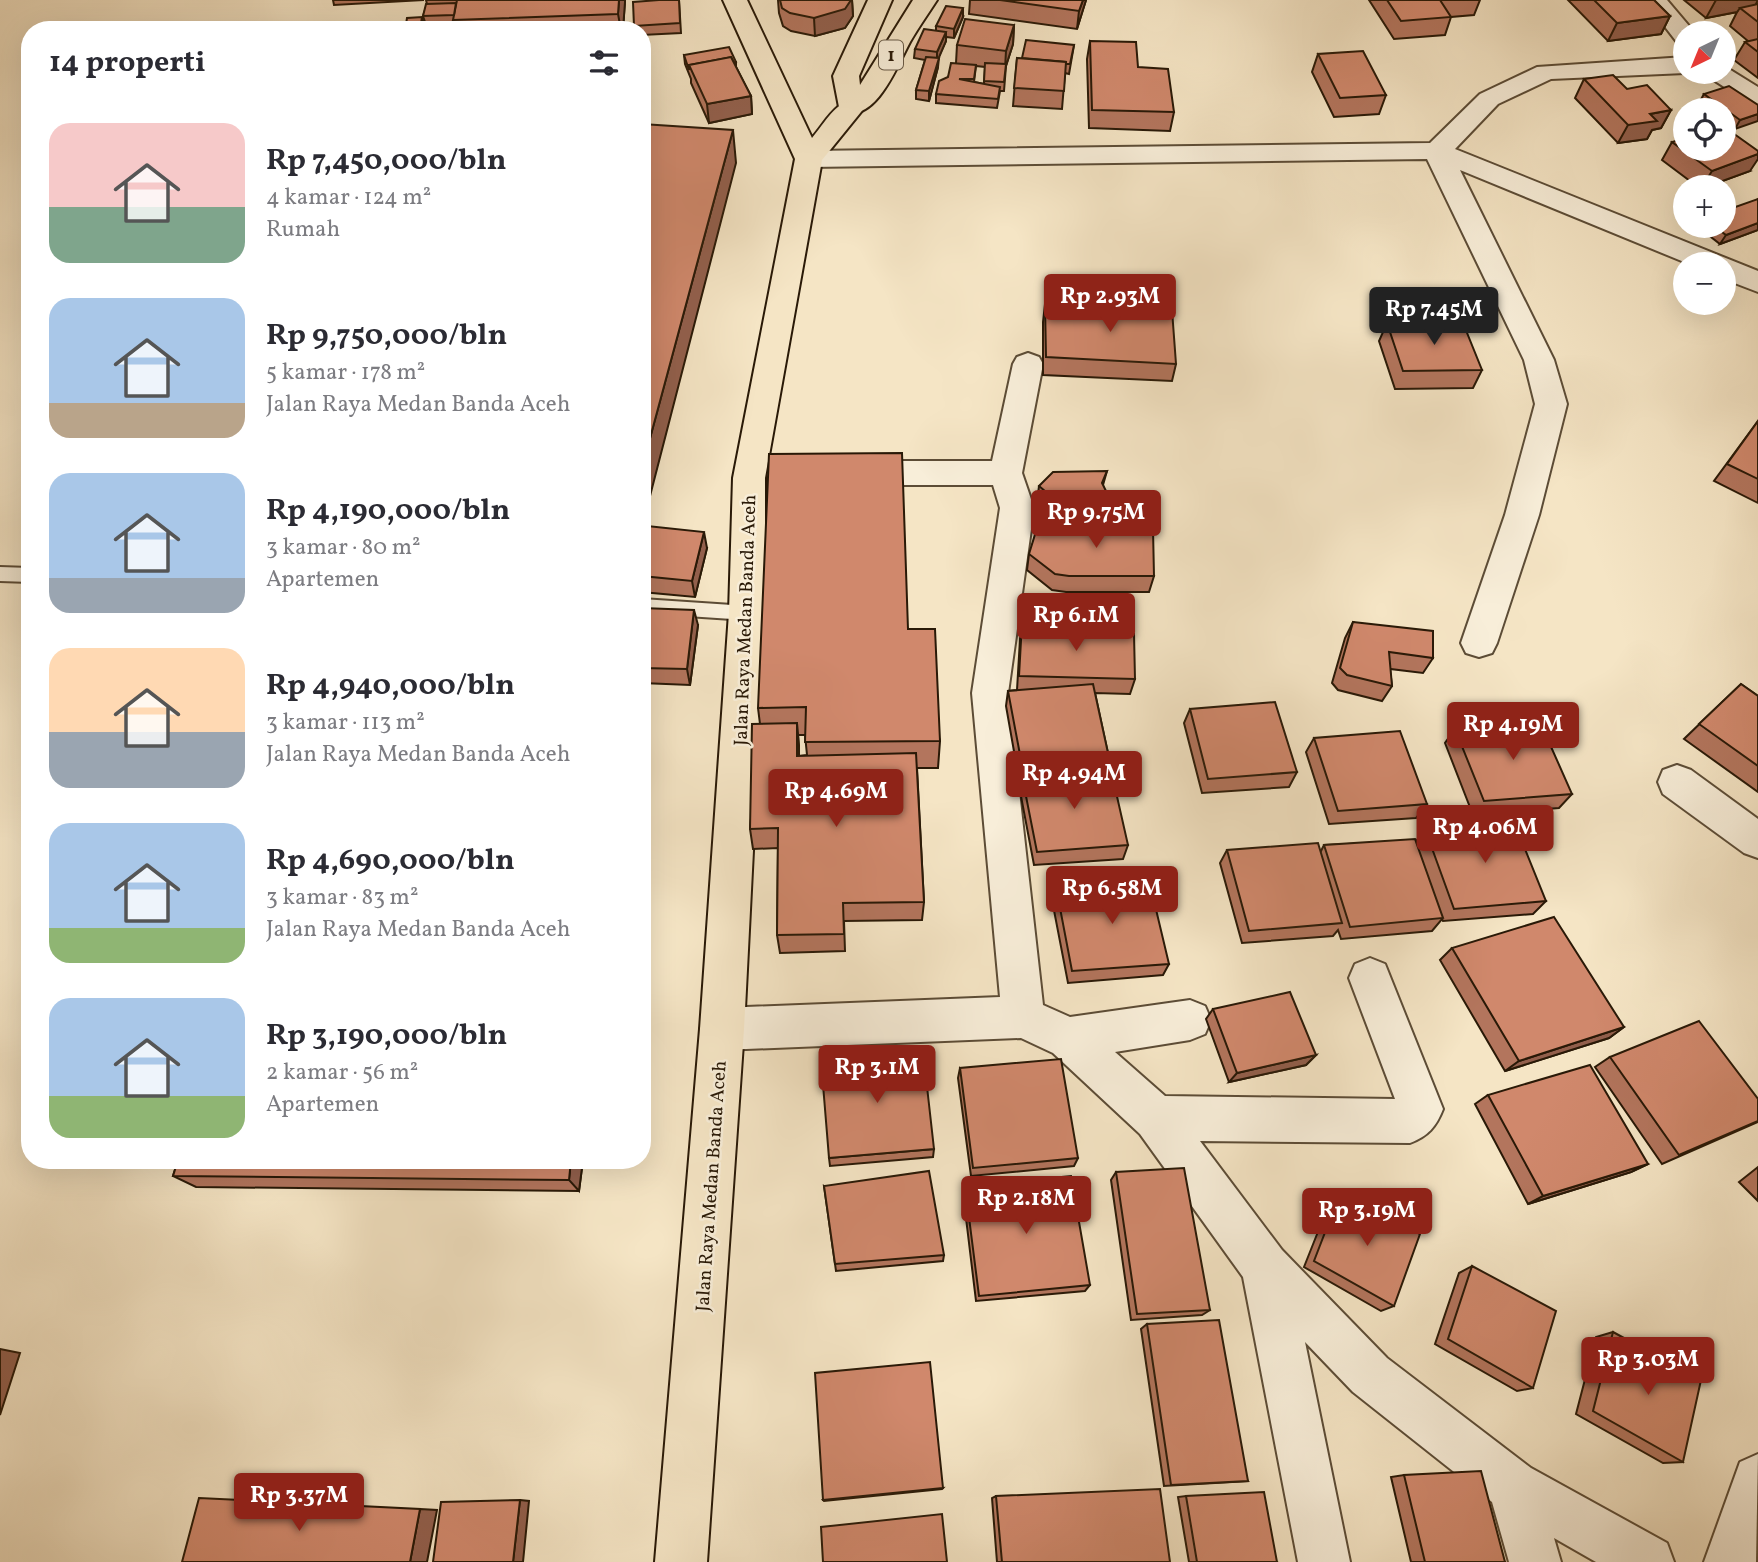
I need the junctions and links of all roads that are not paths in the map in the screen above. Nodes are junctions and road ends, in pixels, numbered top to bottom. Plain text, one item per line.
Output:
1 (735, 0) edge
2 (880, 0) edge
3 (925, 0) edge
4 (1652, 0) edge
5 (1673, 21) edge
6 (1673, 66) edge
7 (1736, 84) edge
8 (1758, 98) edge
9 (852, 107) junction
10 (1437, 150) junction
11 (809, 159) junction
12 (1686, 252) edge
13 (1736, 273) edge
14 (1758, 282) edge
15 (1028, 364) dead end
16 (1006, 473) junction
17 (822, 474) edge
18 (0, 574) edge
19 (21, 575) edge
20 (651, 607) edge
21 (747, 613) junction
22 (1479, 643) dead end
23 (1677, 782) dead end
24 (1758, 841) edge
25 (1370, 978) dead end
26 (1023, 1017) junction
27 (1190, 1020) dead end
28 (722, 1029) junction
29 (1068, 1038) junction
30 (1156, 1118) junction
31 (1265, 1267) junction
32 (1758, 1480) edge
33 (1513, 1486) junction
34 (681, 1562) edge
35 (1324, 1562) edge
36 (1535, 1562) edge
37 (1648, 1562) edge
38 (1730, 1562) edge

1 - 11 main road
2 - 9 main road, 1
3 - 9 main road, 1
4 - 5 street
6 - 10 street
7 - 8 street
9 - 11 main road, Jalan Raya Medan Banda Aceh / 1
10 - 11 street
10 - 12 street
10 - 22 street
11 - 21 main road, Jalan Raya Medan Banda Aceh / 1
13 - 14 street
15 - 16 street
16 - 17 street
16 - 26 street
18 - 19 lane
20 - 21 lane
21 - 28 main road, Jalan Raya Medan Banda Aceh / 1
23 - 24 street
25 - 30 street
26 - 28 street
26 - 29 street
27 - 29 street
28 - 34 main road, Jalan Raya Medan Banda Aceh / 1
29 - 30 street
30 - 31 street
31 - 33 street
31 - 35 street
32 - 38 street
33 - 36 street
33 - 37 street

